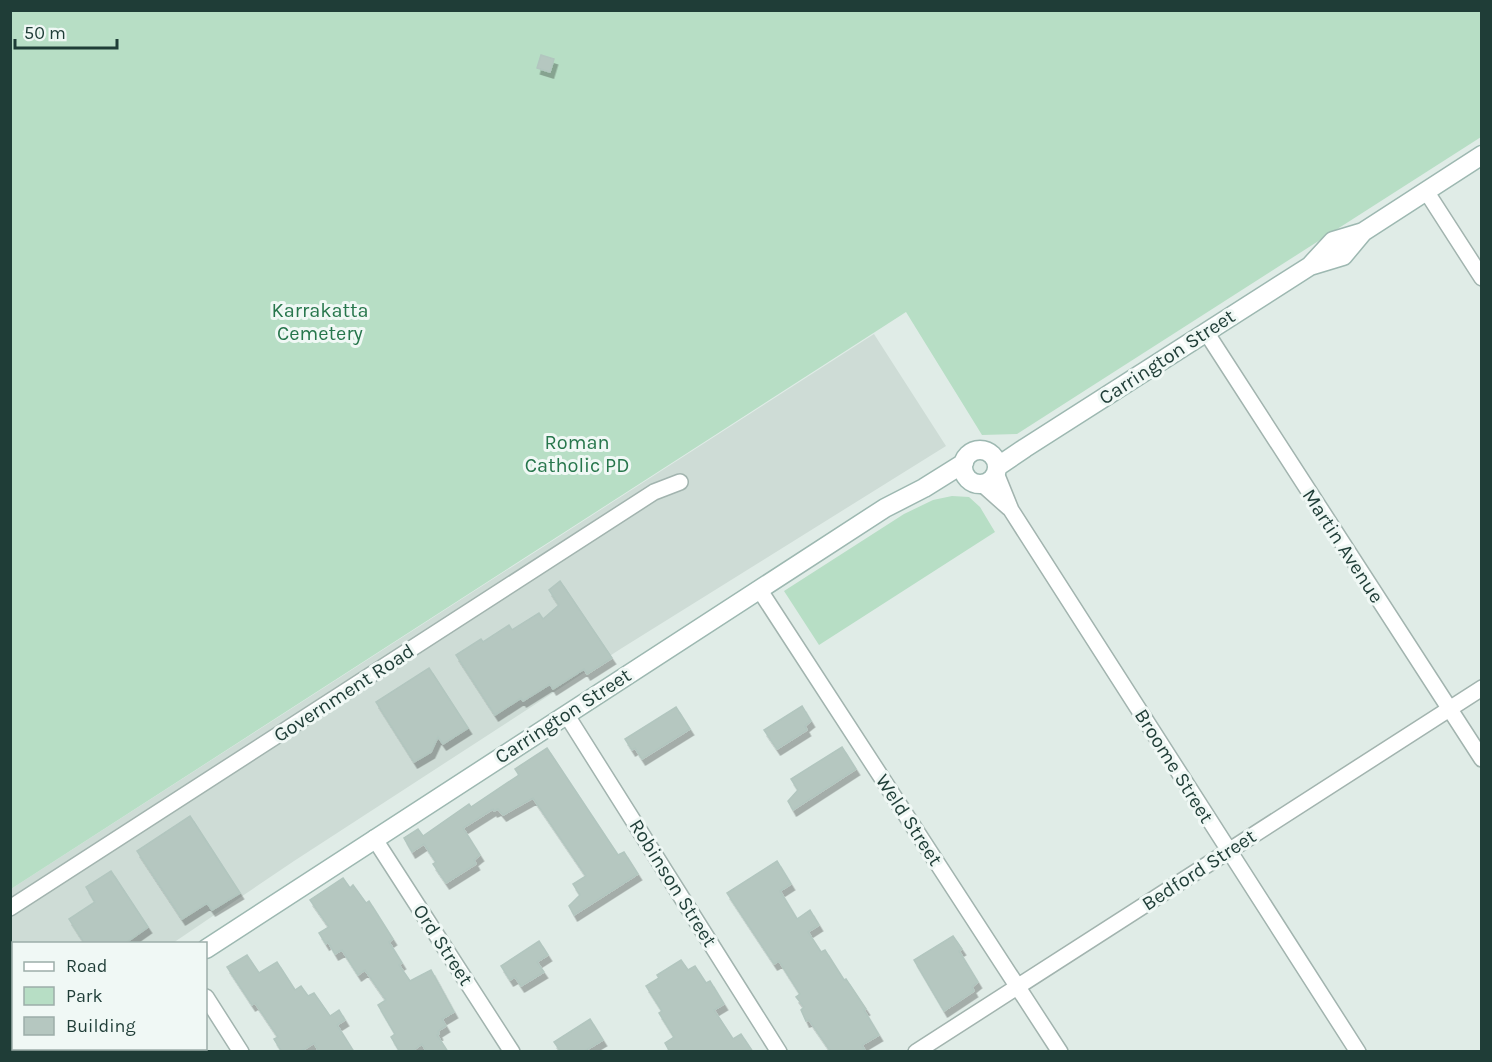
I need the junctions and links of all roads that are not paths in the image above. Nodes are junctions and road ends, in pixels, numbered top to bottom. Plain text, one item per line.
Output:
1 (1482, 155) edge
2 (1425, 191) junction
3 (1482, 278) edge
4 (1206, 332) junction
5 (983, 470) junction
6 (680, 482) dead end
7 (759, 590) junction
8 (1482, 688) edge
9 (1449, 709) junction
10 (566, 714) junction
11 (1482, 759) edge
12 (374, 838) junction
13 (1228, 851) junction
14 (10, 908) edge
15 (207, 948) edge
16 (1017, 985) junction
17 (207, 999) edge
18 (241, 1052) edge
19 (512, 1052) edge
20 (779, 1052) edge
21 (916, 1052) edge
22 (1060, 1052) edge
23 (1358, 1052) edge

1 - 2 street, Carrington Street
2 - 3 street
2 - 4 street, Carrington Street
4 - 5 street, Carrington Street
4 - 9 street, Martin Avenue
5 - 7 street, Carrington Street
5 - 13 street, Broome Street
6 - 14 street, Government Road
7 - 10 street, Carrington Street
7 - 16 street, Weld Street
8 - 9 street, Bedford Street
9 - 11 street, Martin Avenue
9 - 13 street, Bedford Street
10 - 12 street, Carrington Street
10 - 20 street, Robinson Street
12 - 15 street, Carrington Street
12 - 19 street, Ord Street
13 - 16 street, Bedford Street
13 - 23 street, Broome Street
16 - 21 street, Bedford Street
16 - 22 street, Weld Street
17 - 18 street

